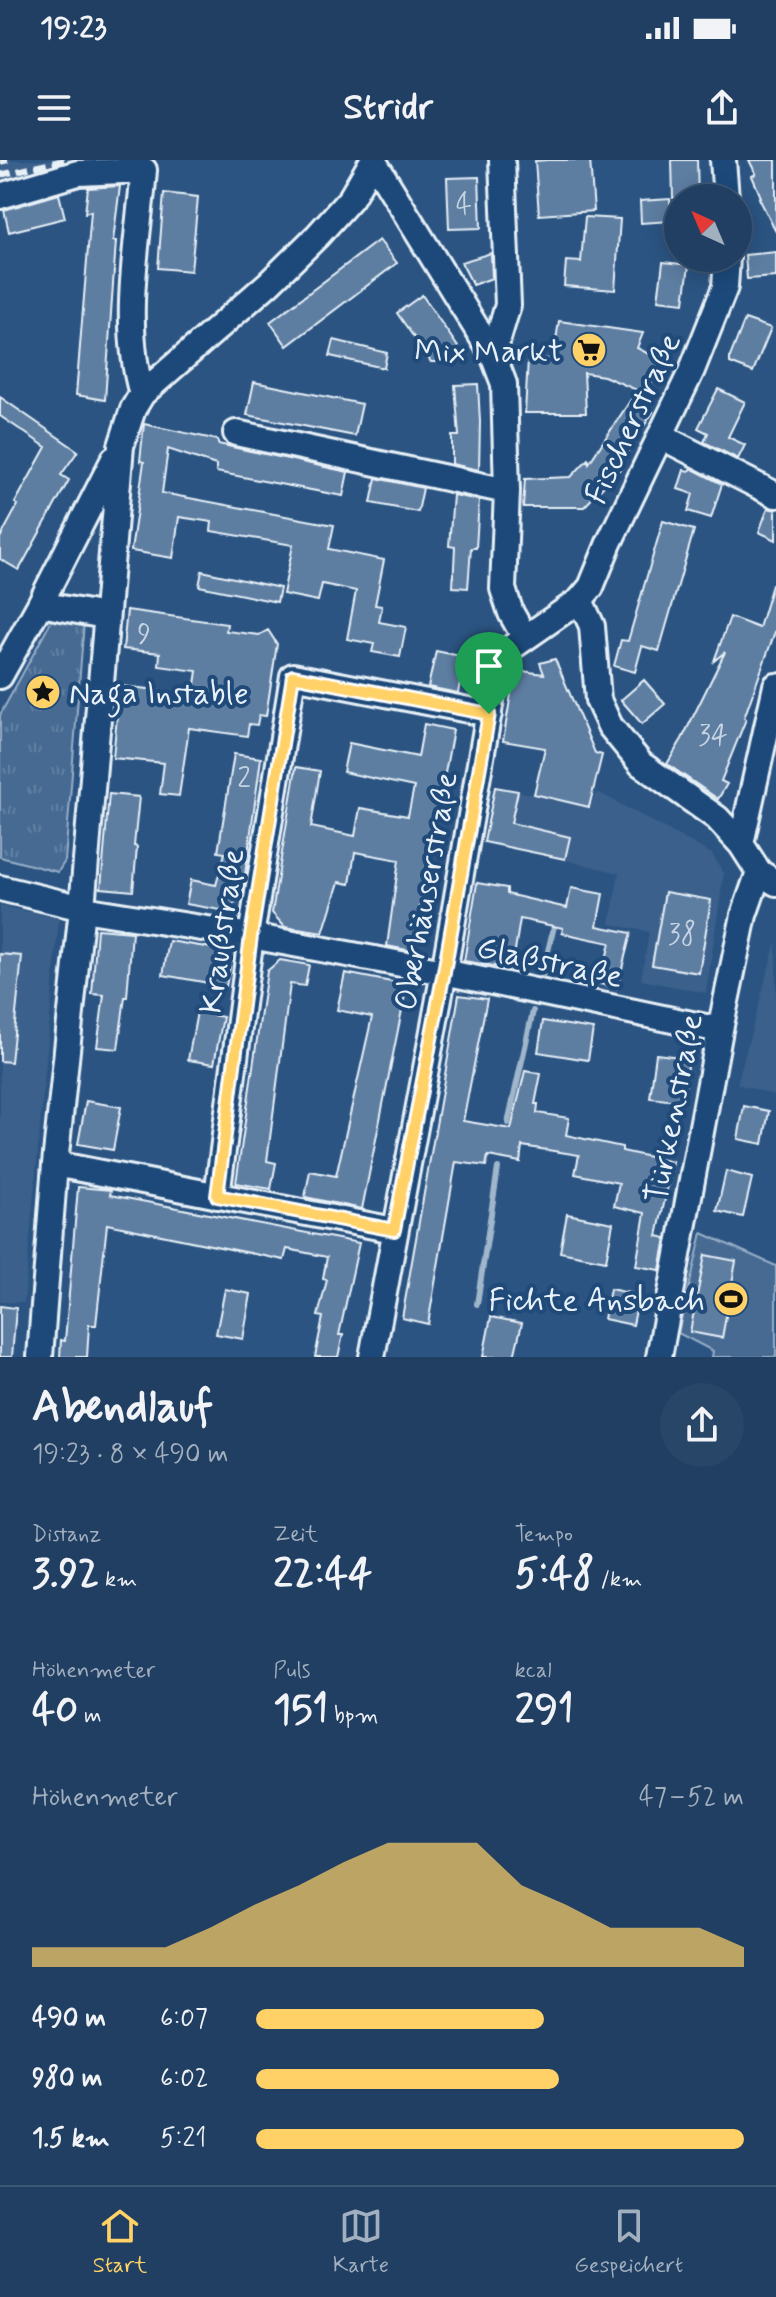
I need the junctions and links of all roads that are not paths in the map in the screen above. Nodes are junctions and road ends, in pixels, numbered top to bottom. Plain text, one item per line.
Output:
1 (373, 160) edge
2 (502, 160) edge
3 (723, 160) edge
4 (725, 184) edge
5 (0, 196) edge
6 (726, 272) edge
7 (493, 355) junction
8 (142, 394) junction
9 (236, 433) dead end
10 (660, 436) junction
11 (121, 446) junction
12 (507, 491) junction
13 (776, 495) edge
14 (580, 600) junction
15 (40, 604) junction
16 (105, 616) junction
17 (524, 636) junction
18 (0, 676) edge
19 (776, 686) edge
20 (489, 714) junction
21 (741, 844) junction
22 (767, 878) edge
23 (0, 888) edge
24 (82, 908) junction
25 (251, 936) junction
26 (444, 972) junction
27 (720, 1030) junction
28 (55, 1164) junction
29 (217, 1196) junction
30 (394, 1230) junction
31 (40, 1357) edge
32 (372, 1357) edge
33 (659, 1357) edge

1 - 7 street
1 - 8 street
2 - 7 street
3 - 4 street
5 - 8 street
6 - 10 street, Fischerstraße
7 - 12 street
8 - 11 street
9 - 12 street
10 - 13 street
10 - 14 street, Fischerstraße
11 - 15 street
11 - 16 street
12 - 17 street
14 - 17 street, Fischerstraße
14 - 21 street
15 - 16 street
15 - 18 street
16 - 24 street
17 - 20 street, Oberhäuserstraße
19 - 21 street
20 - 25 street, Kraußstraße
20 - 26 street, Oberhäuserstraße
21 - 22 street
22 - 27 street, Türkenstraße
23 - 24 street, Glaßstraße
24 - 25 street, Glaßstraße
24 - 28 street
25 - 26 street, Glaßstraße
25 - 29 street, Kraußstraße
26 - 27 street, Glaßstraße
26 - 30 street, Oberhäuserstraße
27 - 33 street, Türkenstraße
28 - 29 street
28 - 31 street
29 - 30 street
30 - 32 street, Oberhäuserstraße

